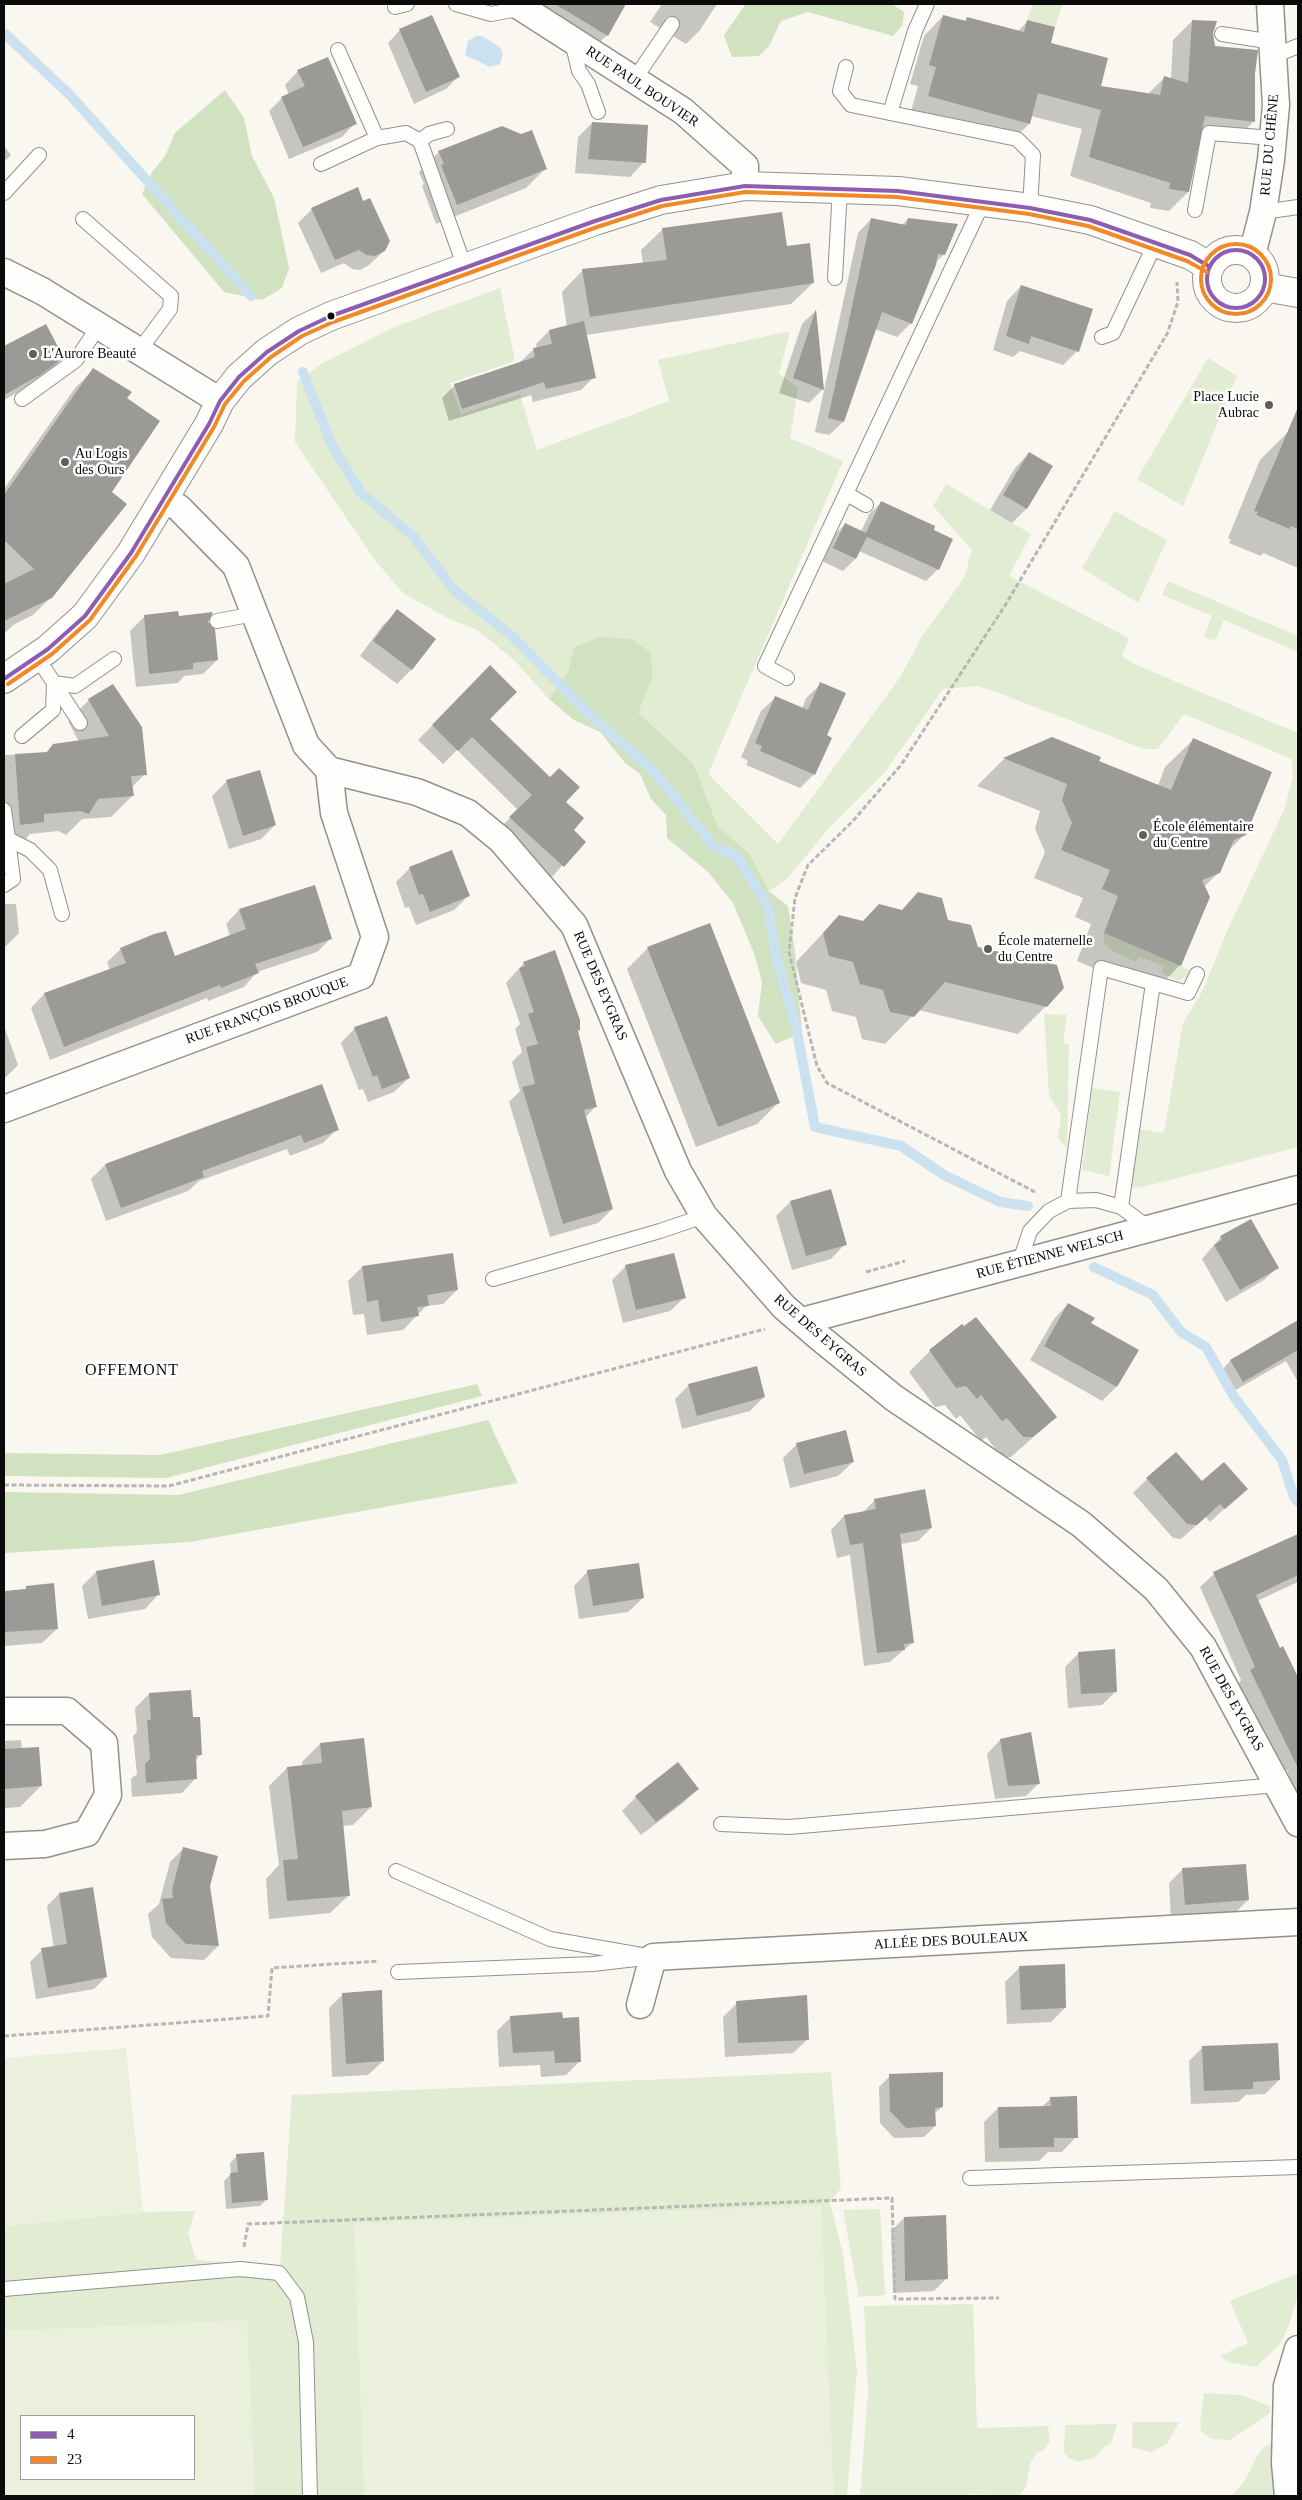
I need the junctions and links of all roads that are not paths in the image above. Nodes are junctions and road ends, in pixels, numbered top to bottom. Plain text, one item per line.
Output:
1 (456, 4) edge
2 (927, 4) edge
3 (1270, 4) edge
4 (519, 6) edge
5 (672, 24) dead end
6 (1222, 34) dead end
7 (572, 40) junction
8 (1282, 48) edge
9 (338, 50) dead end
10 (846, 67) dead end
11 (634, 80) junction
12 (598, 112) dead end
13 (890, 113) junction
14 (447, 128) dead end
15 (377, 138) junction
16 (1273, 138) junction
17 (420, 141) junction
18 (39, 155) dead end
19 (321, 164) dead end
20 (745, 186) junction
21 (840, 188) junction
22 (4, 194) edge
23 (983, 202) junction
24 (1298, 207) edge
25 (1030, 208) junction
26 (1195, 210) dead end
27 (1264, 212) junction
28 (83, 219) dead end
29 (1156, 242) junction
30 (1252, 255) junction
31 (1210, 267) junction
32 (466, 268) junction
33 (4, 272) edge
34 (835, 278) dead end
35 (1264, 287) junction
36 (1298, 293) edge
37 (99, 326) junction
38 (1102, 337) dead end
39 (139, 351) junction
40 (22, 399) dead end
41 (220, 401) junction
42 (847, 494) junction
43 (164, 498) junction
44 (866, 505) dead end
45 (254, 614) junction
46 (216, 620) dead end
47 (37, 657) junction
48 (114, 659) dead end
49 (787, 678) dead end
50 (4, 679) edge
51 (54, 683) junction
52 (80, 723) dead end
53 (22, 736) dead end
54 (329, 770) junction
55 (4, 810) edge
56 (8, 839) junction
57 (4, 885) edge
58 (62, 914) dead end
59 (1197, 974) dead end
60 (1152, 983) junction
61 (4, 1109) edge
62 (1297, 1193) edge
63 (1068, 1202) junction
64 (1121, 1206) junction
65 (704, 1216) junction
66 (1150, 1229) junction
67 (1019, 1264) junction
68 (493, 1279) dead end
69 (802, 1321) junction
70 (4, 1711) edge
71 (1278, 1785) junction
72 (1298, 1823) edge
73 (721, 1824) dead end
74 (4, 1846) edge
75 (396, 1871) dead end
76 (1298, 1922) edge
77 (653, 1957) junction
78 (398, 1972) dead end
79 (640, 2005) dead end
80 (1298, 2167) edge
81 (970, 2178) dead end
82 (4, 2289) edge
83 (1298, 2348) edge
84 (310, 2496) edge
85 (1288, 2496) edge

1 - 4 lane
2 - 13 lane
3 - 8 street, RUE DU CHÊNE
4 - 7 street, RUE PAUL BOUVIER
5 - 11 lane
6 - 8 lane
7 - 11 street, RUE PAUL BOUVIER
7 - 12 lane
8 - 16 street, RUE DU CHÊNE
9 - 15 lane
10 - 13 lane
11 - 20 street, RUE PAUL BOUVIER
13 - 25 lane
14 - 17 lane
15 - 17 lane
15 - 19 lane
16 - 26 lane
16 - 27 street, RUE DU CHÊNE
17 - 32 lane
18 - 22 lane
20 - 21 street
20 - 32 street
21 - 23 street
21 - 34 lane
23 - 25 street
23 - 42 lane
24 - 27 lane
25 - 29 street
27 - 30 street, RUE DU CHÊNE
28 - 39 lane
29 - 31 street
29 - 38 lane
30 - 31 street
30 - 35 street
31 - 35 street
32 - 41 street
33 - 37 street
35 - 36 street
37 - 39 street
37 - 40 lane
39 - 41 street
41 - 43 street
42 - 44 lane
42 - 49 lane
43 - 45 street
43 - 47 street
45 - 46 lane
45 - 54 street
47 - 50 street
47 - 51 lane
48 - 51 lane
51 - 52 lane
51 - 53 lane
54 - 61 street, RUE FRANÇOIS BROUQUE
54 - 65 street, RUE DES EYGRAS
55 - 56 lane
56 - 57 lane
56 - 58 lane
59 - 60 lane
60 - 63 lane
60 - 64 lane
62 - 66 street, RUE ÉTIENNE WELSCH
63 - 64 lane
63 - 67 lane
64 - 66 lane
65 - 68 lane
65 - 69 street, RUE DES EYGRAS
66 - 67 street, RUE ÉTIENNE WELSCH
67 - 69 street, RUE ÉTIENNE WELSCH
69 - 71 street, RUE DES EYGRAS
70 - 74 street
71 - 72 street, RUE DES EYGRAS
71 - 73 lane
75 - 77 lane
76 - 77 street, ALLÉE DES BOULEAUX
77 - 78 lane
77 - 79 street
80 - 81 lane
82 - 84 lane
83 - 85 street

